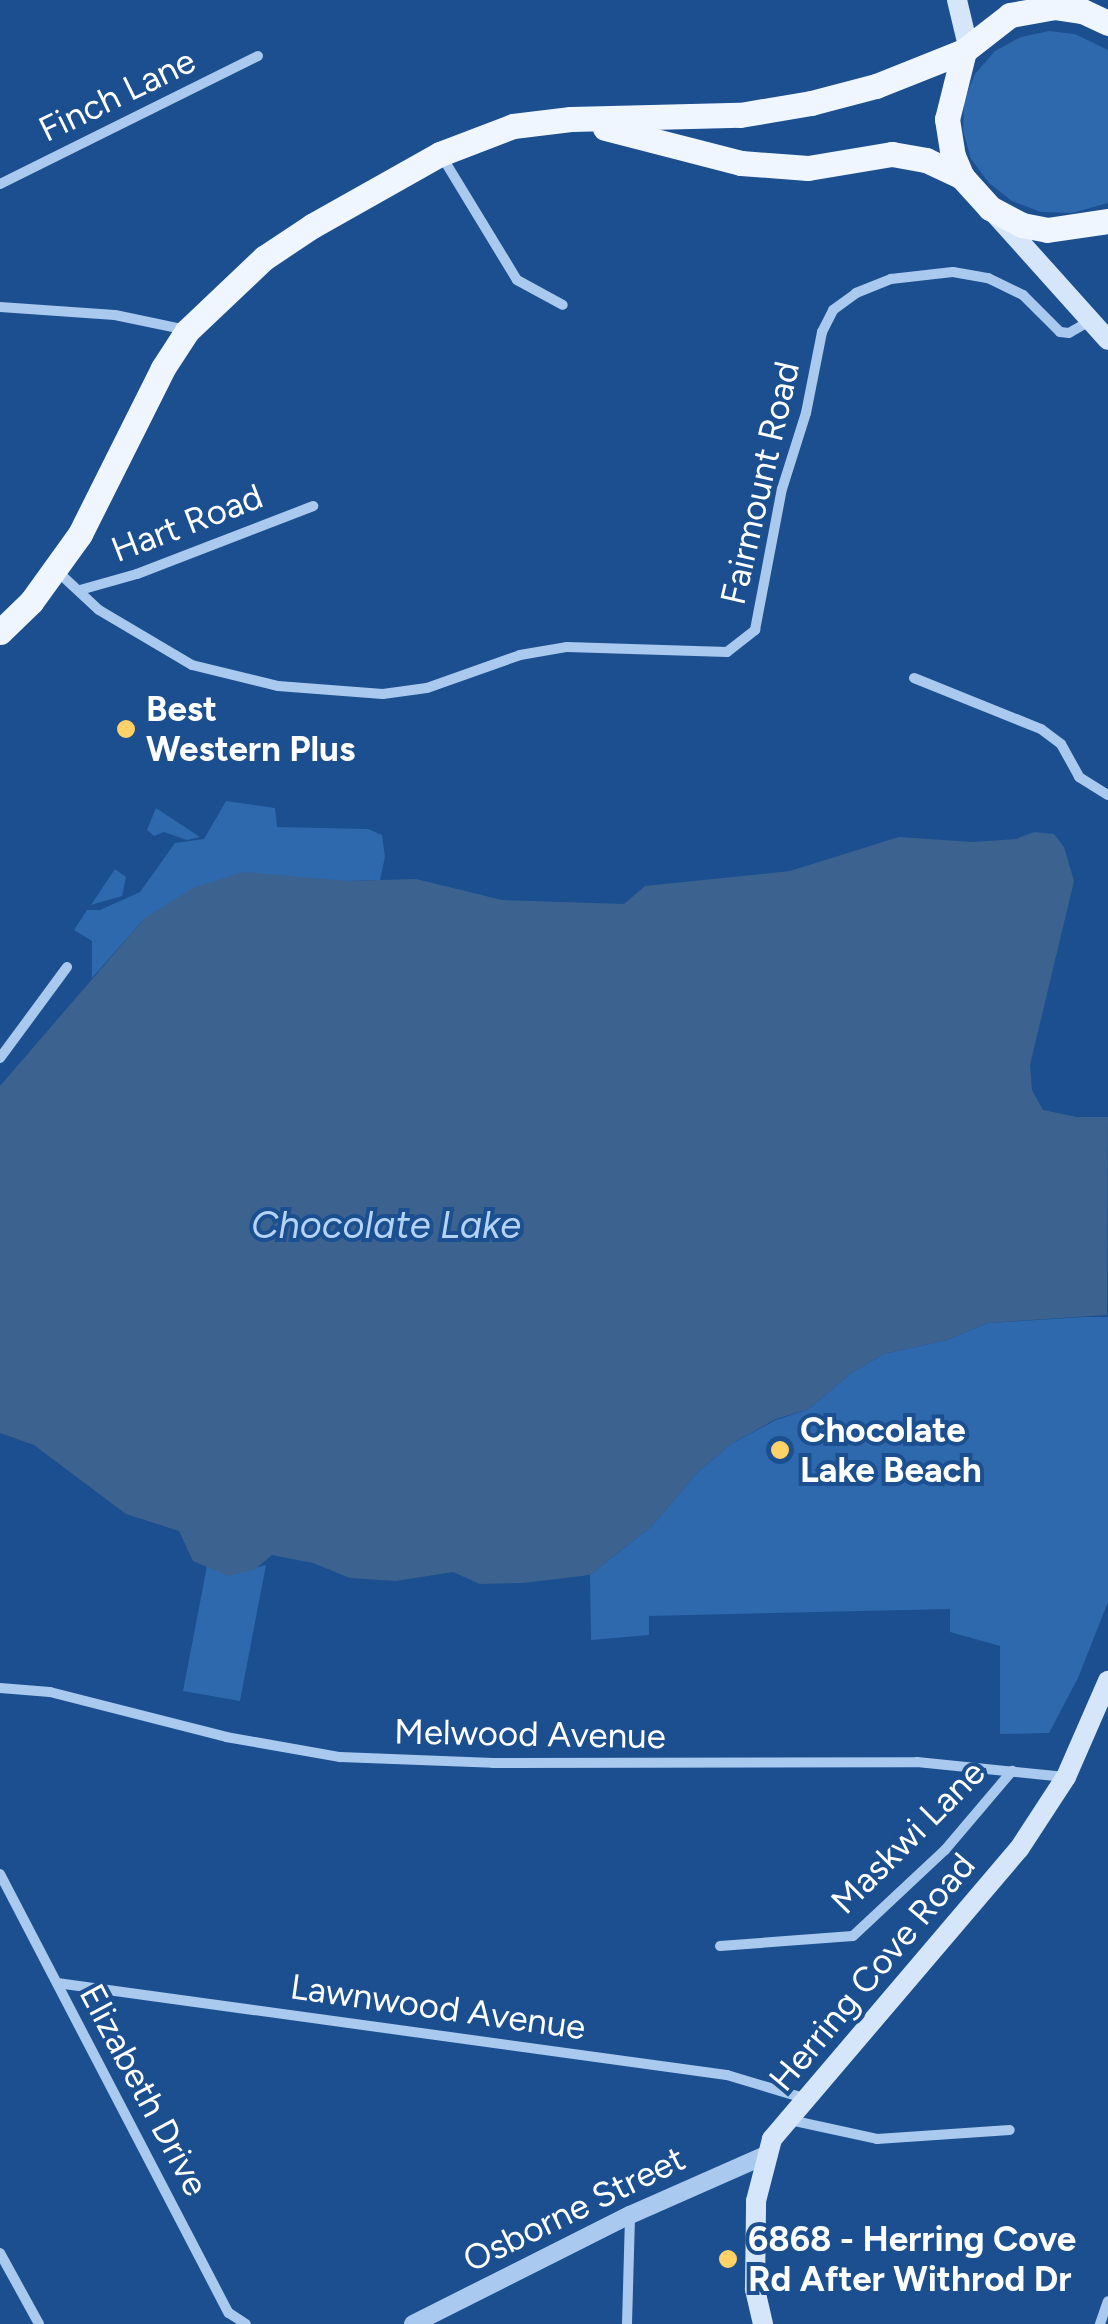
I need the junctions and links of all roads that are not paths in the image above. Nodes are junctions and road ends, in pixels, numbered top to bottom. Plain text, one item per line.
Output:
1 (957, 0) edge
2 (1080, 5) edge
3 (1108, 23) edge
4 (966, 48) junction
5 (258, 56) dead end
6 (571, 119) junction
7 (440, 154) junction
8 (962, 177) junction
9 (0, 184) edge
10 (990, 208) junction
11 (1108, 221) edge
12 (562, 305) dead end
13 (0, 307) edge
14 (1088, 322) junction
15 (187, 330) junction
16 (1108, 340) edge
17 (313, 506) dead end
18 (56, 570) junction
19 (80, 590) junction
20 (0, 632) edge
21 (914, 678) dead end
22 (1108, 796) edge
23 (67, 967) dead end
24 (0, 1058) edge
25 (1108, 1680) edge
26 (0, 1688) edge
27 (1012, 1771) junction
28 (1066, 1777) junction
29 (0, 1874) edge
30 (720, 1946) dead end
31 (57, 1983) junction
32 (808, 2100) junction
33 (790, 2120) junction
34 (1010, 2130) dead end
35 (764, 2156) junction
36 (630, 2215) junction
37 (0, 2253) edge
38 (1108, 2301) edge
39 (39, 2324) edge
40 (246, 2324) edge
41 (413, 2324) edge
42 (627, 2324) edge
43 (763, 2324) edge
44 (1100, 2324) edge

1 - 4 main road
2 - 3 main road
2 - 4 main road
4 - 6 main road
4 - 8 main road
5 - 9 street, Finch Lane
6 - 7 main road
6 - 8 main road
7 - 12 street
7 - 15 main road
8 - 10 main road
10 - 11 main road
10 - 14 main road
13 - 15 street
14 - 16 main road
14 - 19 street, Fairmount Road
15 - 18 main road
17 - 19 street, Hart Road
18 - 19 street, Fairmount Road
18 - 20 main road
21 - 22 street
23 - 24 street
25 - 28 main road, Herring Cove Road
26 - 27 street, Melwood Avenue
27 - 28 street, Melwood Avenue
27 - 30 street, Maskwi Lane
28 - 32 main road, Herring Cove Road
29 - 31 street, Elizabeth Drive
31 - 32 street, Lawnwood Avenue
31 - 40 street, Elizabeth Drive
32 - 33 main road, Herring Cove Road
33 - 34 street
33 - 35 main road, Herring Cove Road
35 - 36 street, Osborne Street
35 - 43 main road, Herring Cove Road
36 - 41 street, Osborne Street
36 - 42 street
37 - 39 street
38 - 44 street

